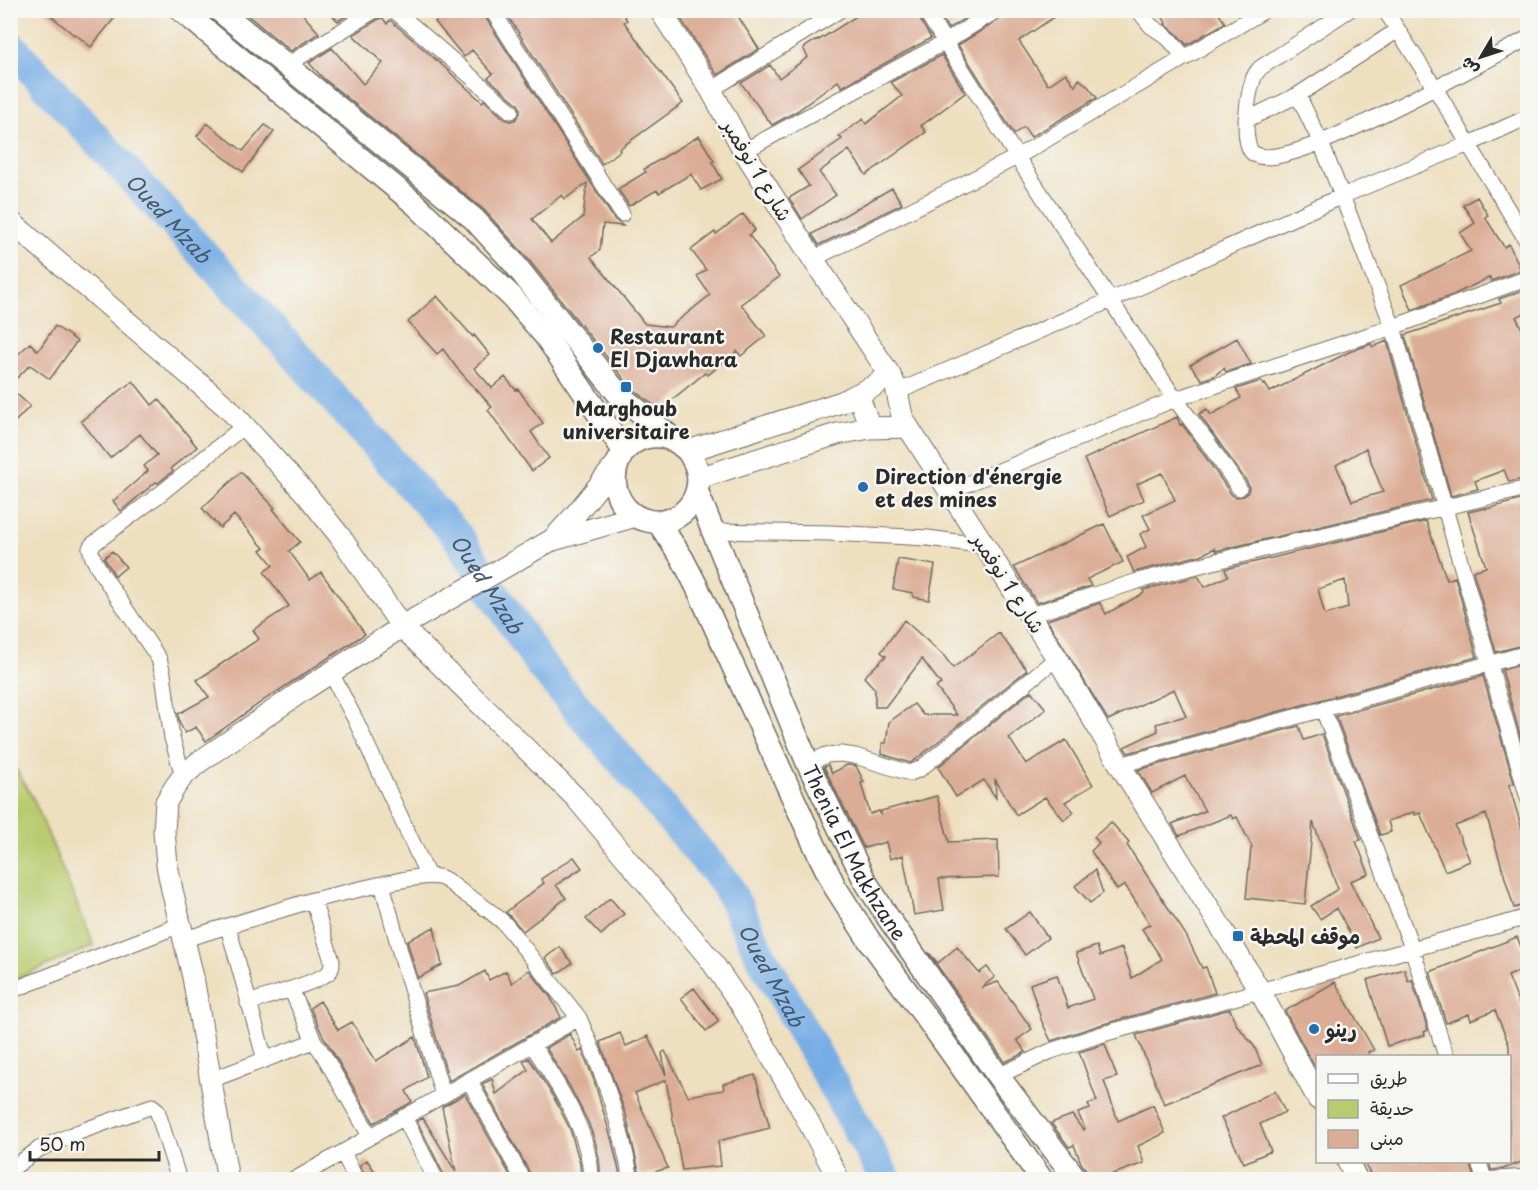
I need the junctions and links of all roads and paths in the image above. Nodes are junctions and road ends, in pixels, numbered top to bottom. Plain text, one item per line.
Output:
1 (181, 10) edge
2 (219, 10) edge
3 (375, 10) edge
4 (394, 10) edge
5 (492, 10) edge
6 (660, 10) edge
7 (840, 10) edge
8 (925, 10) edge
9 (997, 10) edge
10 (1138, 10) edge
11 (1265, 10) edge
12 (1349, 10) edge
13 (1393, 17) edge
14 (1527, 38) edge
15 (945, 42) junction
16 (1185, 58) junction
17 (287, 65) junction
18 (1435, 88) junction
19 (711, 90) junction
20 (1298, 95) junction
21 (511, 111) dead end
22 (1527, 117) edge
23 (1246, 120) junction
24 (1321, 143) junction
25 (1468, 144) junction
26 (744, 151) junction
27 (1017, 156) junction
28 (1342, 196) junction
29 (622, 214) dead end
30 (10, 221) edge
31 (1527, 243) edge
32 (813, 259) junction
33 (1527, 278) edge
34 (1111, 300) junction
35 (1393, 327) junction
36 (893, 383) junction
37 (858, 394) junction
38 (1175, 399) junction
39 (244, 426) junction
40 (908, 427) junction
41 (870, 428) junction
42 (683, 446) junction
43 (620, 457) junction
44 (698, 485) junction
45 (1239, 488) dead end
46 (1527, 488) edge
47 (950, 491) junction
48 (1444, 508) junction
49 (636, 516) junction
50 (658, 522) junction
51 (713, 531) junction
52 (545, 544) junction
53 (986, 546) junction
54 (1029, 615) junction
55 (406, 624) junction
56 (1527, 653) edge
57 (1057, 658) junction
58 (1490, 664) junction
59 (331, 673) junction
60 (1323, 709) junction
61 (808, 764) junction
62 (1120, 765) junction
63 (183, 776) junction
64 (1527, 798) edge
65 (428, 876) junction
66 (382, 884) junction
67 (313, 900) junction
68 (1527, 917) edge
69 (228, 927) junction
70 (182, 932) junction
71 (1412, 948) junction
72 (291, 989) junction
73 (10, 991) edge
74 (1260, 991) junction
75 (248, 1003) junction
76 (579, 1018) junction
77 (314, 1041) junction
78 (532, 1044) junction
79 (1446, 1055) edge
80 (265, 1060) junction
81 (998, 1076) junction
82 (211, 1080) junction
83 (469, 1080) junction
84 (443, 1095) junction
85 (1316, 1098) edge
86 (404, 1117) junction
87 (370, 1136) junction
88 (343, 1152) junction
89 (1349, 1163) edge
90 (1480, 1163) edge
91 (10, 1170) edge
92 (1527, 1177) edge
93 (179, 1179) edge
94 (227, 1179) edge
95 (294, 1179) edge
96 (356, 1179) edge
97 (436, 1179) edge
98 (523, 1179) edge
99 (591, 1179) edge
100 (631, 1179) edge
101 (839, 1179) edge
102 (1042, 1179) edge
103 (1077, 1179) edge
104 (1357, 1179) edge
105 (1484, 1179) edge

1 - 43 main road
2 - 17 main road
3 - 17 street
4 - 21 street
5 - 29 street
6 - 19 main road, شارع 1 نوفمبر
7 - 19 street
8 - 15 street
9 - 15 street
10 - 16 street
11 - 16 street
12 - 23 street
13 - 18 street
13 - 20 street
14 - 18 street
15 - 26 street
15 - 27 street
16 - 27 street
17 - 42 main road
18 - 24 street
18 - 25 street
19 - 26 main road, شارع 1 نوفمبر
20 - 23 street
20 - 24 street
22 - 25 street
23 - 24 street
24 - 28 street
25 - 28 street
25 - 31 street
26 - 32 main road, شارع 1 نوفمبر
27 - 32 street
27 - 34 street
28 - 34 street
28 - 35 street
30 - 39 main road
32 - 36 main road, شارع 1 نوفمبر
33 - 35 street
34 - 36 street
34 - 38 street
35 - 38 street
35 - 48 street
36 - 37 main road
36 - 40 main road, شارع 1 نوفمبر
37 - 41 main road
37 - 42 main road
38 - 45 street
38 - 47 street
39 - 55 main road
39 - 63 street
40 - 41 main road
40 - 47 main road, شارع 1 نوفمبر
41 - 44 main road
42 - 43 main road
42 - 44 main road
43 - 49 main road
43 - 52 main road
44 - 50 main road
44 - 51 main road, Thenia El Makhzane
46 - 48 street
47 - 53 main road, شارع 1 نوفمبر
48 - 54 street
48 - 58 street
49 - 50 main road
49 - 52 main road
50 - 102 main road
51 - 53 street
51 - 61 main road, Thenia El Makhzane
52 - 55 main road
53 - 54 main road, شارع 1 نوفمبر
54 - 57 main road, شارع 1 نوفمبر
55 - 59 main road
55 - 101 main road
56 - 58 street
57 - 61 street
57 - 62 main road, شارع 1 نوفمبر
58 - 60 street
58 - 64 street
59 - 63 main road
59 - 65 street
60 - 62 street
60 - 71 street
61 - 81 main road, Thenia El Makhzane
62 - 74 main road, شارع 1 نوفمبر
63 - 70 main road
65 - 66 street
65 - 76 street
66 - 67 street
66 - 84 street
67 - 69 street
67 - 72 street
68 - 71 street
69 - 70 street
69 - 75 street
70 - 73 street
70 - 82 main road
71 - 74 street
71 - 79 street
72 - 75 street
72 - 77 street
74 - 81 street
74 - 85 main road, شارع 1 نوفمبر
75 - 80 street
76 - 78 street
76 - 100 street
77 - 80 street
77 - 87 street
78 - 83 street
78 - 99 street
80 - 82 street
81 - 103 main road, Thenia El Makhzane
82 - 94 main road
83 - 84 street
83 - 98 street
84 - 86 street
86 - 87 street
86 - 97 street
87 - 88 street
88 - 95 street
88 - 96 street
89 - 104 main road
90 - 105 street
91 - 93 street
92 - 105 street

